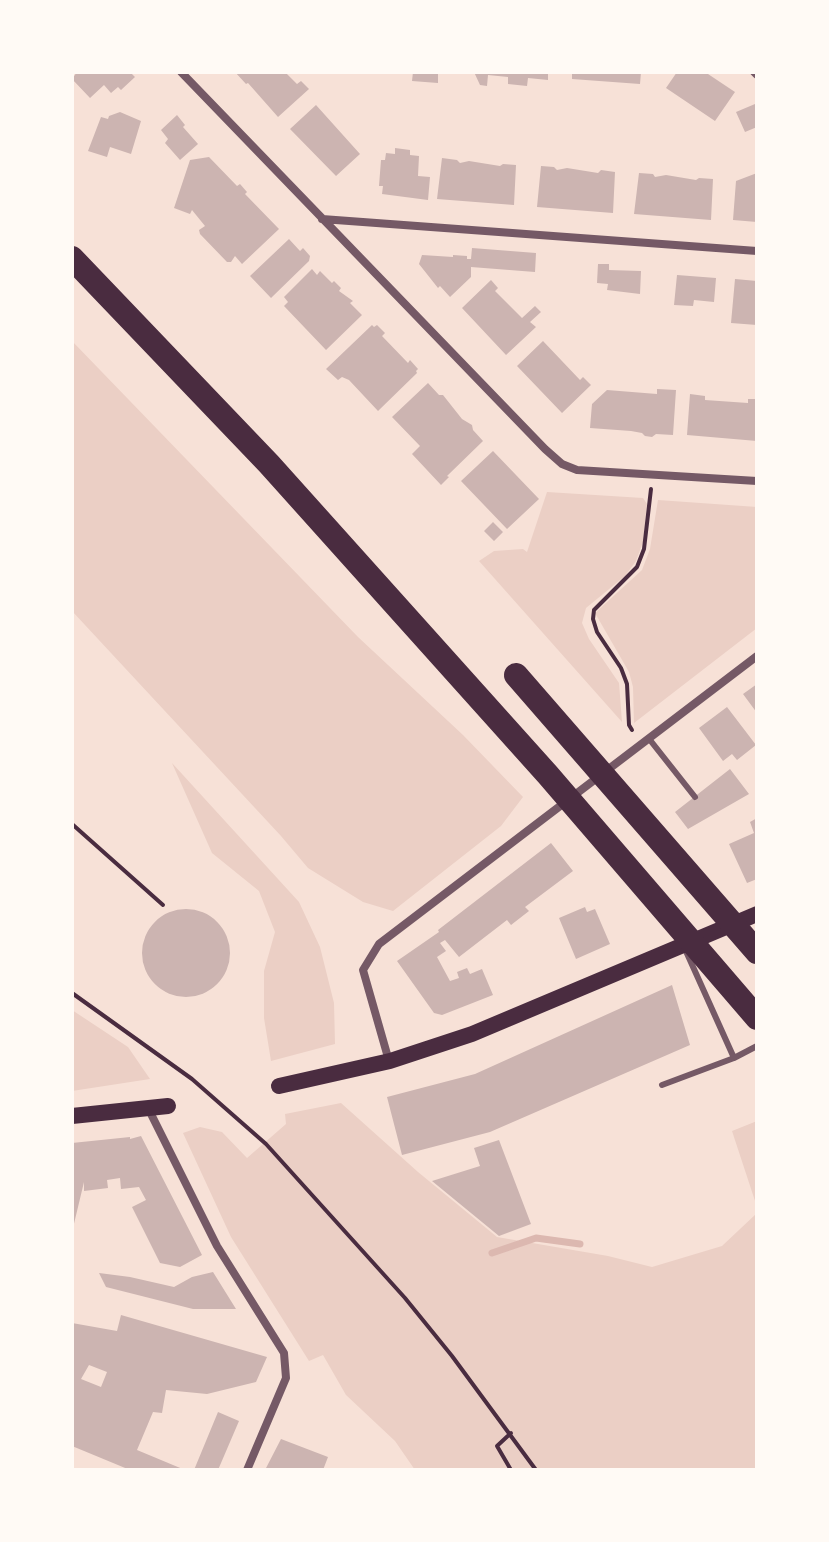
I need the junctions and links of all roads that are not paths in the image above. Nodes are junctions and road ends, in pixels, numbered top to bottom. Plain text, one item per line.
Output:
1 (181, 72) edge
2 (322, 219) junction
3 (757, 251) edge
4 (72, 258) edge
5 (757, 481) edge
6 (757, 656) edge
7 (516, 675) dead end
8 (650, 740) junction
9 (695, 797) dead end
10 (757, 914) edge
11 (683, 946) junction
12 (757, 952) edge
13 (757, 1018) edge
14 (757, 1046) edge
15 (734, 1058) junction
16 (390, 1061) junction
17 (662, 1085) dead end
18 (279, 1086) dead end
19 (168, 1106) dead end
20 (148, 1108) junction
21 (72, 1116) edge
22 (247, 1470) edge

1 - 2 street
2 - 3 street
2 - 5 street
4 - 13 highway
6 - 8 street
7 - 12 highway
8 - 9 lane
8 - 16 street
10 - 11 main road
11 - 15 lane
11 - 16 main road
14 - 15 lane
15 - 17 lane
16 - 18 main road
19 - 20 main road
20 - 21 main road
20 - 22 street

